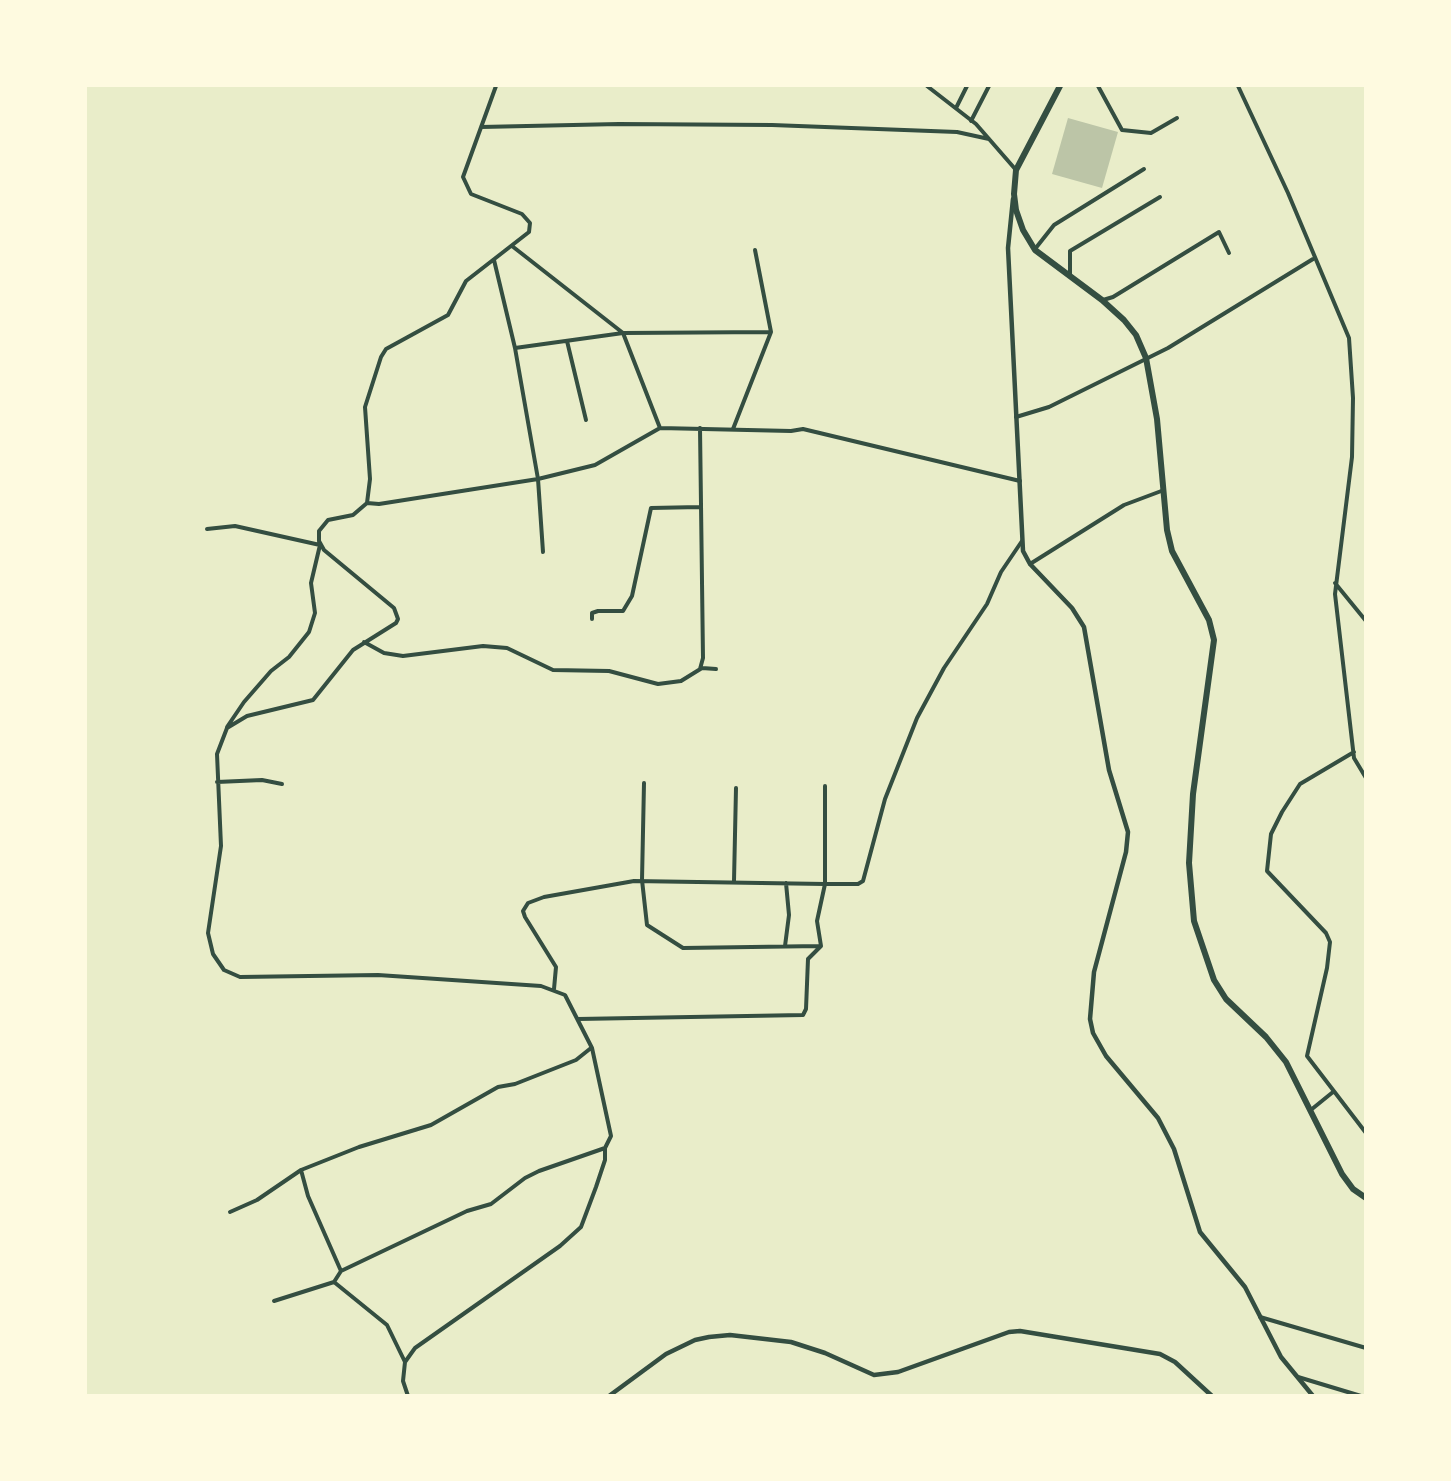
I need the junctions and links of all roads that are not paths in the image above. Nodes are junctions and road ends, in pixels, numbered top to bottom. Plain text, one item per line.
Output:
1 (496, 86) edge
2 (927, 86) edge
3 (967, 86) edge
4 (989, 86) edge
5 (1060, 86) edge
6 (1098, 86) edge
7 (1238, 86) edge
8 (956, 108) junction
9 (1177, 118) dead end
10 (971, 121) junction
11 (480, 127) junction
12 (989, 139) junction
13 (1144, 169) dead end
14 (1016, 170) junction
15 (1014, 194) junction
16 (1160, 197) dead end
17 (512, 246) junction
18 (755, 250) dead end
19 (1035, 250) junction
20 (1229, 253) dead end
21 (1314, 259) junction
22 (494, 260) junction
23 (1071, 276) junction
24 (1102, 300) junction
25 (771, 332) junction
26 (623, 333) junction
27 (567, 341) junction
28 (515, 348) junction
29 (1146, 358) junction
30 (1016, 417) junction
31 (586, 420) dead end
32 (660, 428) junction
33 (700, 428) junction
34 (733, 429) junction
35 (538, 479) junction
36 (1020, 481) junction
37 (1165, 490) junction
38 (367, 503) junction
39 (700, 507) junction
40 (207, 529) dead end
41 (1022, 541) junction
42 (320, 545) junction
43 (543, 552) dead end
44 (1030, 564) junction
45 (1335, 583) junction
46 (592, 619) dead end
47 (1365, 621) edge
48 (364, 642) junction
49 (716, 669) dead end
50 (700, 670) junction
51 (227, 728) junction
52 (1354, 752) junction
53 (1365, 778) edge
54 (217, 782) junction
55 (644, 783) dead end
56 (282, 784) dead end
57 (825, 786) dead end
58 (736, 788) dead end
59 (642, 880) junction
60 (734, 881) junction
61 (786, 883) junction
62 (825, 884) junction
63 (785, 946) junction
64 (821, 946) junction
65 (555, 989) junction
66 (578, 1019) junction
67 (592, 1048) junction
68 (1333, 1092) junction
69 (1311, 1109) junction
70 (1365, 1133) edge
71 (605, 1148) junction
72 (301, 1170) junction
73 (1365, 1198) edge
74 (230, 1212) dead end
75 (341, 1270) junction
76 (334, 1282) junction
77 (274, 1301) dead end
78 (1260, 1317) junction
79 (1365, 1348) edge
80 (405, 1362) junction
81 (1296, 1377) junction
82 (408, 1395) edge
83 (609, 1395) edge
84 (1212, 1395) edge
85 (1313, 1395) edge
86 (1361, 1395) edge

1 - 11 street
2 - 8 street
3 - 8 street
4 - 10 street
5 - 14 main road
6 - 9 street
7 - 21 street
8 - 10 street
10 - 12 street
11 - 12 street
11 - 17 street
12 - 14 street
13 - 19 street
14 - 15 main road
15 - 19 main road
15 - 30 street
16 - 23 street
17 - 22 street
17 - 26 street
18 - 25 street
19 - 23 main road
20 - 24 street
21 - 29 street
21 - 45 street
22 - 28 street
22 - 38 street
23 - 24 main road
24 - 29 main road
25 - 26 street
25 - 34 street
26 - 27 street
26 - 32 street
27 - 28 street
27 - 31 street
28 - 35 street
29 - 30 street
29 - 37 main road
30 - 36 street
32 - 33 street
32 - 35 street
33 - 34 street
33 - 39 street
34 - 36 street
35 - 38 street
35 - 43 street
36 - 41 street
37 - 44 street
37 - 69 main road
38 - 42 street
39 - 46 street
39 - 50 street
40 - 42 street
41 - 44 street
41 - 62 street
42 - 48 street
42 - 51 street
44 - 78 street
45 - 47 street
45 - 52 street
48 - 50 street
48 - 51 street
49 - 50 street
51 - 54 street
52 - 53 street
52 - 68 street
54 - 56 street
54 - 65 street
55 - 59 street
57 - 62 street
58 - 60 street
59 - 60 street
59 - 63 street
59 - 65 street
60 - 61 street
61 - 62 street
61 - 63 street
62 - 64 street
63 - 64 street
64 - 66 street
65 - 66 street
66 - 67 street
67 - 71 street
67 - 72 street
68 - 69 street
68 - 70 street
69 - 73 main road
71 - 75 street
71 - 80 street
72 - 74 street
72 - 75 street
75 - 76 street
76 - 77 street
76 - 80 street
78 - 79 street
78 - 81 street
80 - 82 street
81 - 85 street
81 - 86 street
83 - 84 street

